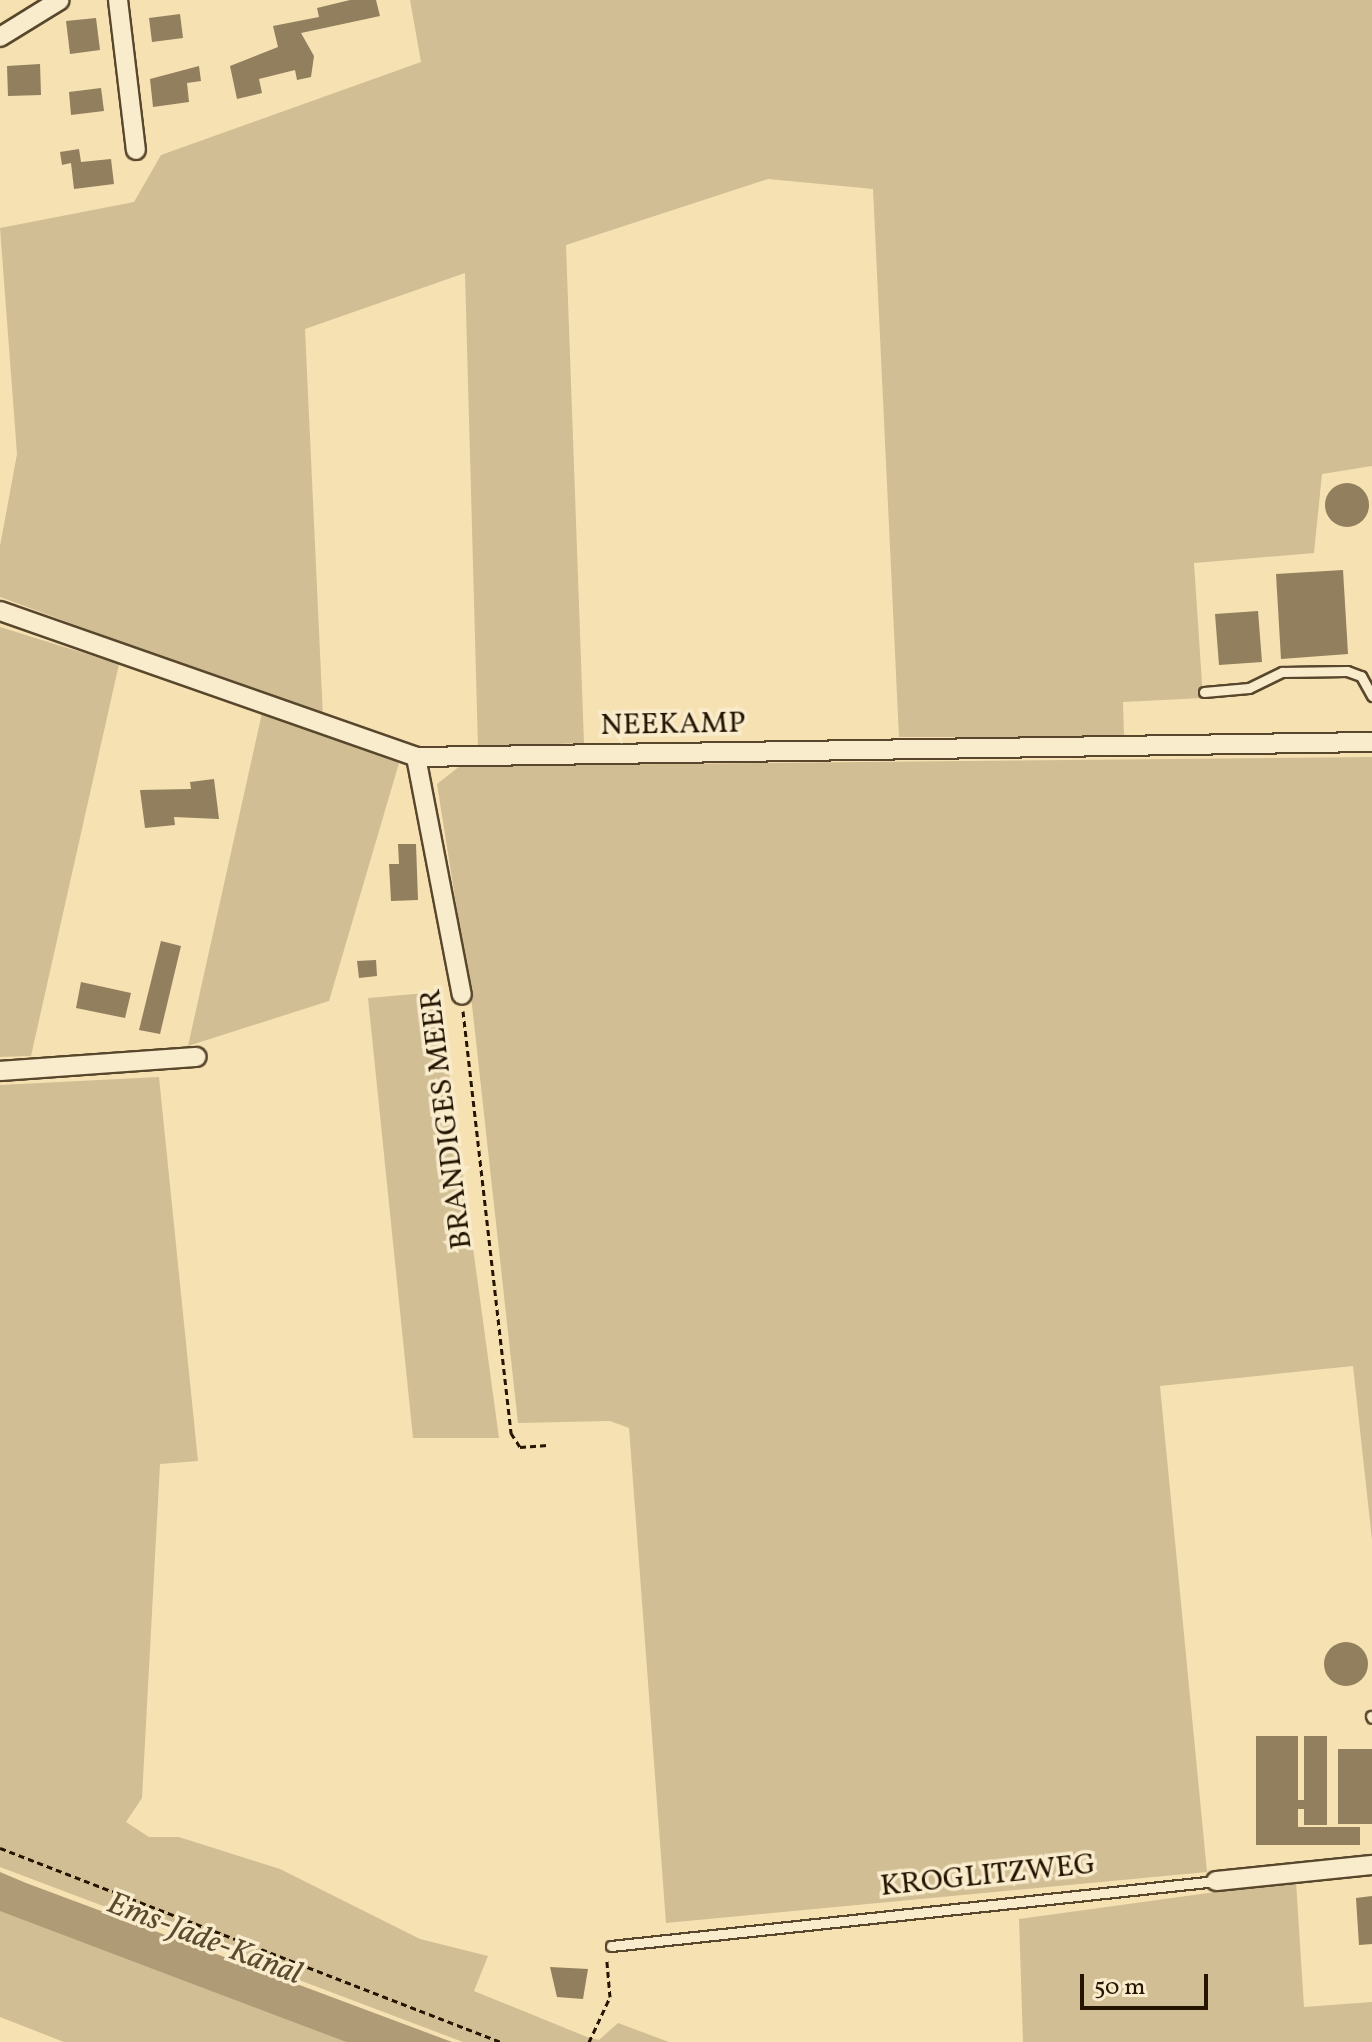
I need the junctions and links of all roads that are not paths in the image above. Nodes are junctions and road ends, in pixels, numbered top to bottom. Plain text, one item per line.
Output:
1 (60, 0) edge
2 (118, 0) edge
3 (0, 37) edge
4 (136, 150) dead end
5 (0, 611) edge
6 (1204, 692) dead end
7 (1372, 696) edge
8 (1372, 742) edge
9 (416, 757) junction
10 (462, 995) road end
11 (197, 1057) dead end
12 (0, 1071) edge
13 (1372, 1865) edge
14 (1216, 1881) joint
15 (611, 1946) road end

1 - 3 street
2 - 4 street
5 - 9 street, NEEKAMP
6 - 7 lane
8 - 9 street, NEEKAMP
9 - 10 street, BRANDIGES MEER
11 - 12 street
13 - 14 street, KROGLITZWEG
14 - 15 lane, KROGLITZWEG

